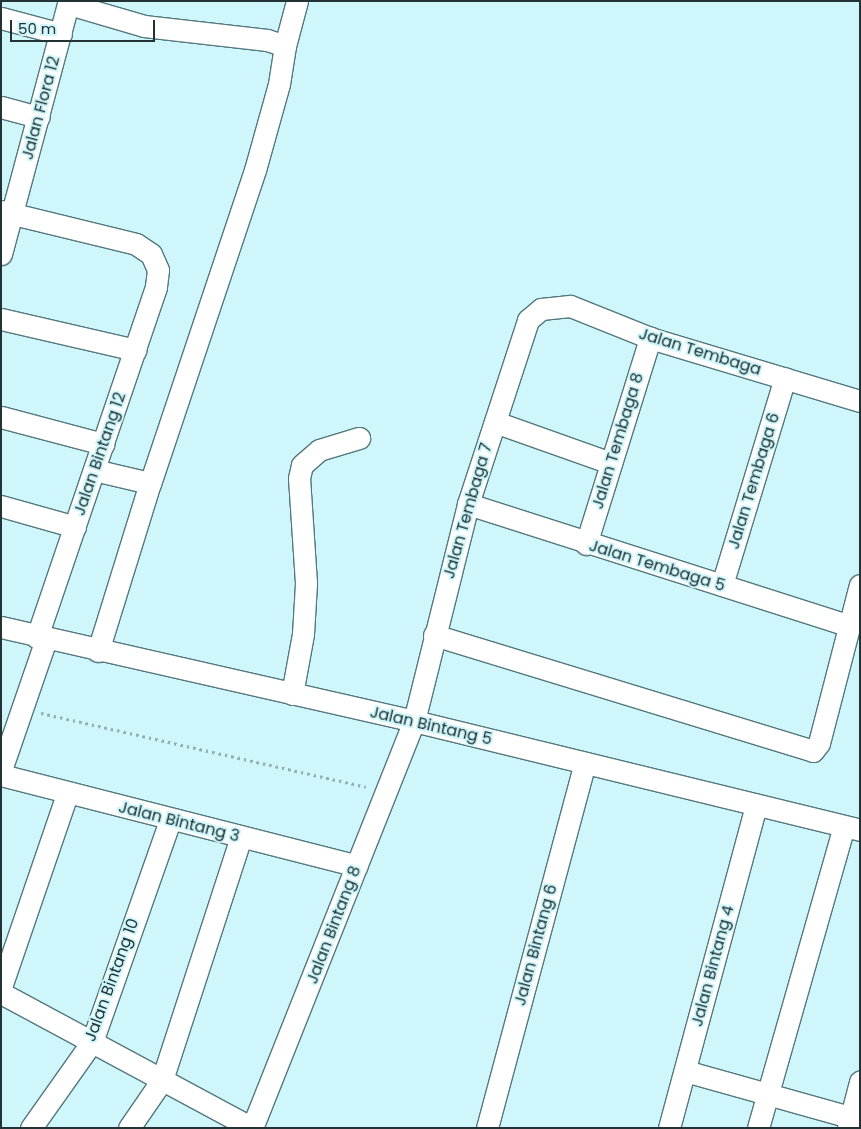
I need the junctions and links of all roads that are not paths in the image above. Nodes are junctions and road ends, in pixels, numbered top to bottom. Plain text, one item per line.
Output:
1 (297, 1) edge
2 (69, 3) edge
3 (1, 18) edge
4 (61, 34) junction
5 (285, 46) junction
6 (1, 107) edge
7 (39, 117) junction
8 (7, 212) edge
9 (1, 254) edge
10 (541, 309) joint
11 (1, 319) edge
12 (650, 338) junction
13 (135, 350) junction
14 (786, 378) junction
15 (860, 401) edge
16 (1, 417) edge
17 (495, 422) junction
18 (359, 438) dead end
19 (103, 444) junction
20 (612, 462) junction
21 (94, 470) junction
22 (150, 483) junction
23 (468, 504) junction
24 (1, 506) edge
25 (75, 527) junction
26 (586, 544) junction
27 (722, 585) junction
28 (860, 585) edge
29 (847, 625) junction
30 (1, 627) edge
31 (434, 635) junction
32 (42, 638) junction
33 (98, 651) junction
34 (292, 694) junction
35 (414, 721) junction
36 (585, 763) junction
37 (1, 770) edge
38 (1, 775) edge
39 (67, 794) junction
40 (756, 805) junction
41 (170, 820) junction
42 (852, 829) edge
43 (241, 837) junction
44 (357, 866) junction
45 (1, 987) edge
46 (1, 993) edge
47 (92, 1042) junction
48 (684, 1071) junction
49 (162, 1080) junction
50 (860, 1082) edge
51 (767, 1094) junction
52 (849, 1123) edge
53 (31, 1128) edge
54 (129, 1128) edge
55 (252, 1128) edge
56 (487, 1128) edge
57 (669, 1128) edge
58 (758, 1128) edge

1 - 5 street
2 - 4 street, Jalan Flora 12
2 - 5 street
3 - 4 street
4 - 7 street, Jalan Flora 12
5 - 22 street
6 - 7 street
7 - 8 street, Jalan Flora 12
8 - 9 street, Jalan Flora 12
8 - 13 street, Jalan Bintang 12
10 - 12 street, Jalan Tembaga
10 - 17 street, Jalan Tembaga 7
11 - 13 street
12 - 14 street, Jalan Tembaga
12 - 20 street, Jalan Tembaga 8
13 - 19 street, Jalan Bintang 12
14 - 15 street, Jalan Tembaga
14 - 27 street, Jalan Tembaga 6
16 - 19 street
17 - 20 street
17 - 23 street, Jalan Tembaga 7
18 - 34 street
19 - 21 street, Jalan Bintang 12
20 - 26 street, Jalan Tembaga 8
21 - 22 street
21 - 25 street, Jalan Bintang 12
22 - 33 street
23 - 26 street, Jalan Tembaga 5
23 - 31 street, Jalan Tembaga 7
24 - 25 street
25 - 32 street, Jalan Bintang 12
26 - 27 street, Jalan Tembaga 5
27 - 29 street, Jalan Tembaga 5
28 - 29 street
29 - 31 street
30 - 32 street, Jalan Bintang 5
31 - 35 street, Jalan Tembaga 7
32 - 33 street, Jalan Bintang 5
32 - 37 street, Jalan Bintang 12
33 - 34 street, Jalan Bintang 5
34 - 35 street, Jalan Bintang 5
35 - 36 street, Jalan Bintang 5
35 - 44 street, Jalan Bintang 8
36 - 40 street, Jalan Bintang 5
36 - 56 street, Jalan Bintang 6
38 - 39 street, Jalan Bintang 3
39 - 41 street, Jalan Bintang 3
39 - 45 street
40 - 42 street, Jalan Bintang 5
40 - 48 street, Jalan Bintang 4
41 - 43 street, Jalan Bintang 3
41 - 47 street, Jalan Bintang 10
42 - 51 street
43 - 44 street, Jalan Bintang 3
43 - 49 street
44 - 55 street, Jalan Bintang 8
46 - 47 street
47 - 49 street
47 - 53 street, Jalan Bintang 10
48 - 51 street
48 - 57 street, Jalan Bintang 4
49 - 54 street
49 - 55 street
50 - 52 street
51 - 52 street
51 - 58 street

